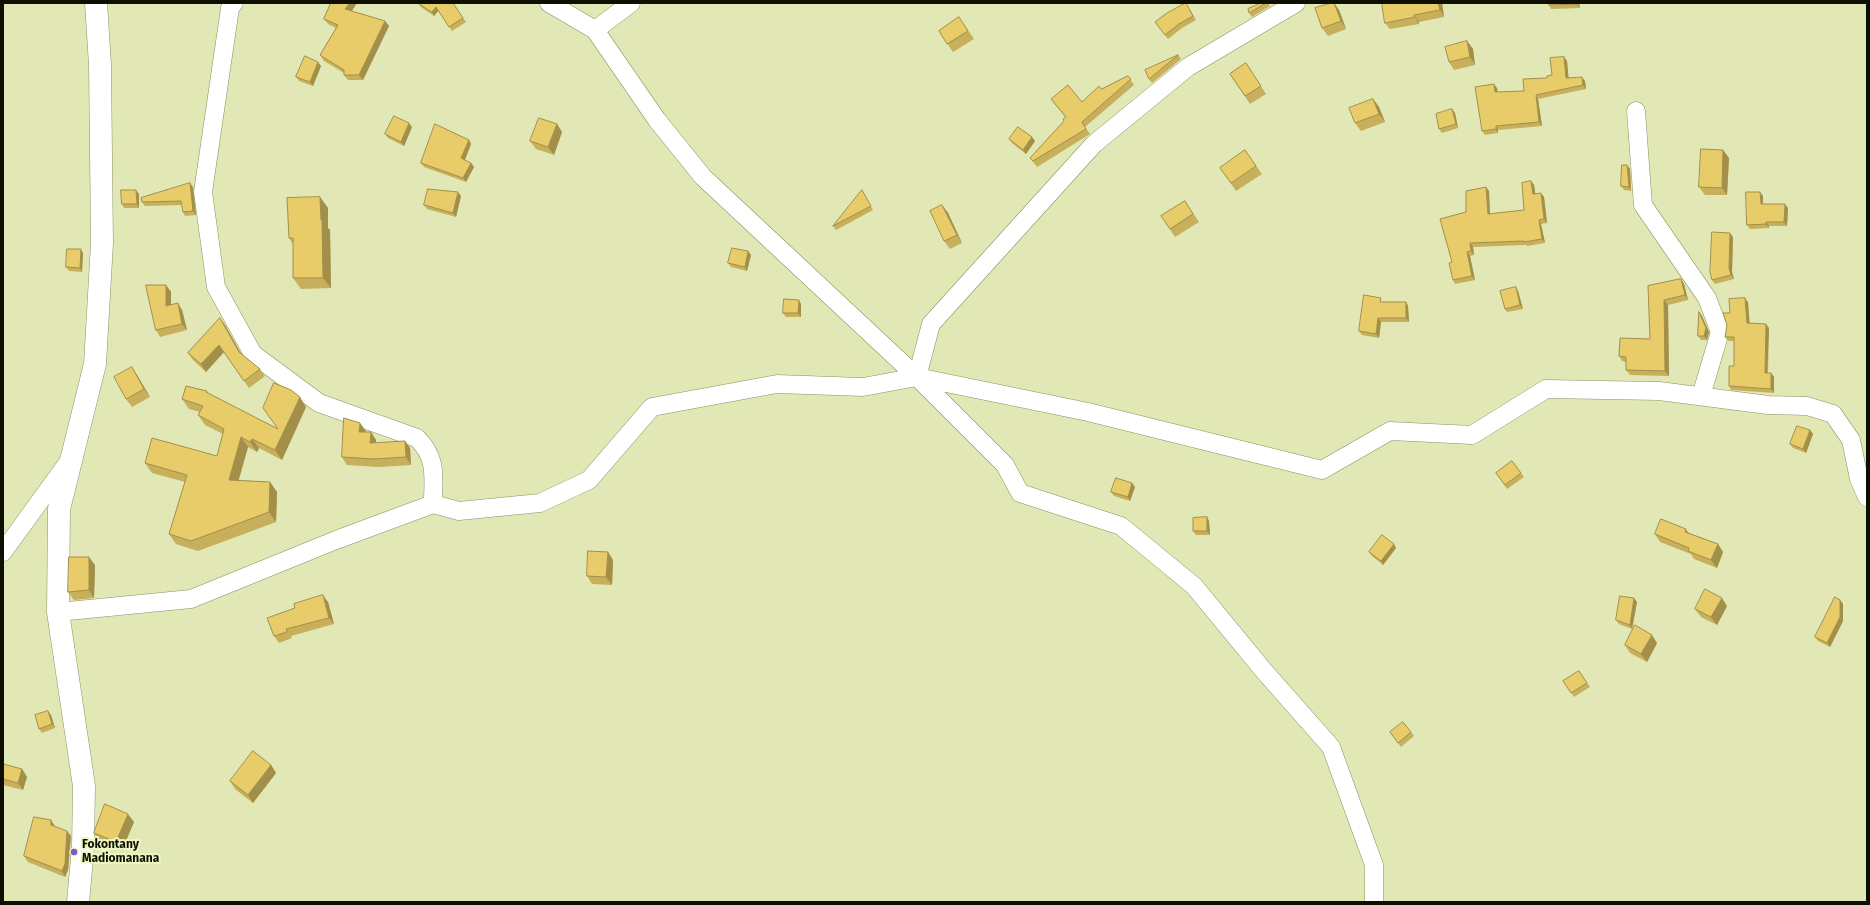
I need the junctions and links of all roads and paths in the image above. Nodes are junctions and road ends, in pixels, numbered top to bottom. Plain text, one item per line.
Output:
1 (96, 3) edge
2 (234, 3) edge
3 (549, 3) edge
4 (631, 3) edge
5 (1296, 3) edge
6 (594, 30) junction
7 (1636, 112) dead end
8 (917, 377) junction
9 (1701, 396) junction
10 (72, 457) junction
11 (1867, 497) edge
12 (433, 504) junction
13 (3, 552) edge
14 (58, 612) junction
15 (78, 902) edge
16 (1374, 902) edge

1 - 10 street
2 - 12 street
3 - 6 street
4 - 6 street
5 - 8 street
6 - 8 street
7 - 9 street
8 - 9 street
8 - 12 street
8 - 16 street
9 - 11 street
10 - 13 street
10 - 14 street
12 - 14 street
14 - 15 street

